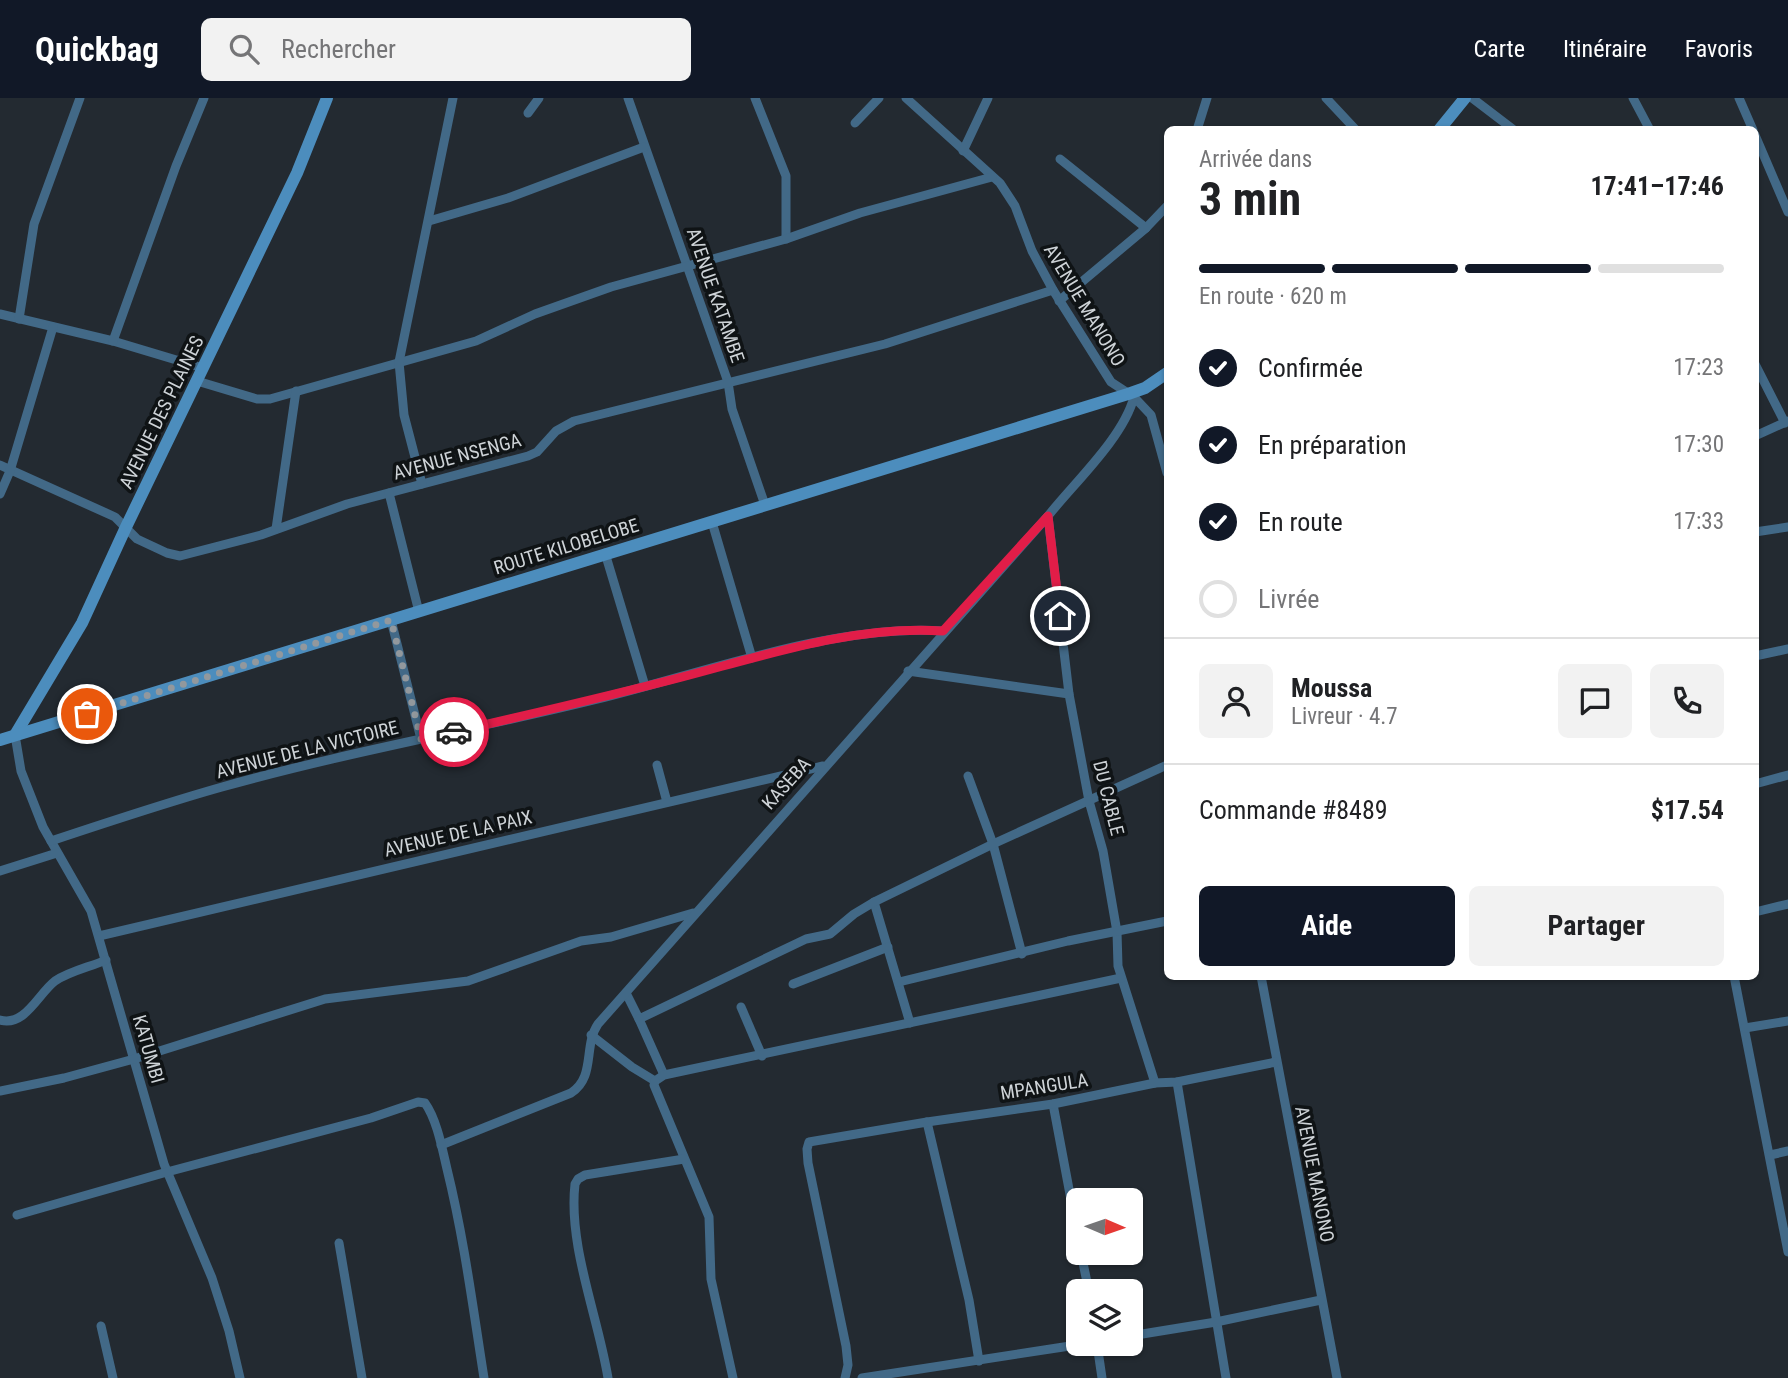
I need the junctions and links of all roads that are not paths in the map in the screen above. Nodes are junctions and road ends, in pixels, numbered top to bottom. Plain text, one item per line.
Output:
1 (80, 98) edge
2 (204, 98) edge
3 (327, 98) edge
4 (453, 98) edge
5 (539, 98) edge
6 (628, 98) edge
7 (755, 98) edge
8 (879, 98) edge
9 (906, 98) edge
10 (988, 98) edge
11 (1208, 98) edge
12 (1326, 98) edge
13 (1465, 98) edge
14 (1472, 98) edge
15 (1633, 98) edge
16 (1739, 98) edge
17 (528, 113) dead end
18 (855, 123) dead end
19 (1198, 126) edge
20 (1352, 126) edge
21 (1442, 126) edge
22 (1509, 126) edge
23 (1648, 126) edge
24 (1751, 126) edge
25 (1759, 144) edge
26 (644, 147) junction
27 (963, 151) junction
28 (1060, 159) dead end
29 (992, 177) junction
30 (1164, 209) edge
31 (1788, 212) edge
32 (429, 221) junction
33 (1146, 228) junction
34 (786, 239) junction
35 (687, 267) junction
36 (1053, 290) junction
37 (1059, 301) junction
38 (0, 314) edge
39 (19, 319) junction
40 (53, 327) junction
41 (113, 341) junction
42 (399, 362) junction
43 (203, 368) junction
44 (1759, 371) edge
45 (1164, 375) edge
46 (197, 381) junction
47 (728, 382) junction
48 (296, 391) junction
49 (1131, 396) junction
50 (1787, 422) edge
51 (1759, 434) edge
52 (1164, 461) edge
53 (0, 465) edge
54 (10, 471) junction
55 (422, 484) junction
56 (389, 493) junction
57 (0, 494) edge
58 (765, 505) junction
59 (1048, 516) junction
60 (712, 522) junction
61 (126, 527) junction
62 (1788, 527) edge
63 (276, 529) junction
64 (1759, 531) edge
65 (605, 553) junction
66 (419, 612) junction
67 (391, 620) junction
68 (943, 631) junction
69 (1788, 649) edge
70 (1759, 655) edge
71 (752, 658) junction
72 (908, 671) junction
73 (645, 686) junction
74 (1069, 695) junction
75 (15, 735) junction
76 (421, 739) junction
77 (0, 740) edge
78 (657, 765) dead end
79 (825, 766) junction
80 (1164, 766) edge
81 (1788, 775) edge
82 (968, 776) dead end
83 (1759, 783) edge
84 (1089, 801) junction
85 (667, 802) junction
86 (51, 841) junction
87 (993, 844) junction
88 (57, 853) junction
89 (0, 871) edge
90 (874, 902) junction
91 (1788, 904) edge
92 (1759, 911) edge
93 (695, 913) junction
94 (1164, 922) edge
95 (1117, 932) junction
96 (99, 936) junction
97 (888, 947) junction
98 (1022, 954) junction
99 (106, 960) junction
100 (1121, 978) junction
101 (1262, 980) edge
102 (1735, 980) edge
103 (899, 982) junction
104 (793, 984) dead end
105 (626, 993) junction
106 (741, 1007) dead end
107 (639, 1019) junction
108 (0, 1020) edge
109 (1788, 1021) edge
110 (910, 1023) junction
111 (1745, 1028) junction
112 (591, 1035) junction
113 (762, 1056) junction
114 (134, 1059) junction
115 (1276, 1062) junction
116 (659, 1078) junction
117 (1177, 1082) junction
118 (1156, 1083) junction
119 (0, 1091) edge
120 (1053, 1104) junction
121 (927, 1122) junction
122 (441, 1146) junction
123 (1788, 1151) edge
124 (1770, 1155) junction
125 (684, 1159) junction
126 (167, 1172) junction
127 (1069, 1188) edge
128 (17, 1215) dead end
129 (339, 1243) dead end
130 (1788, 1252) edge
131 (1321, 1300) junction
132 (1216, 1322) junction
133 (101, 1326) dead end
134 (1143, 1334) edge
135 (1066, 1347) edge
136 (1099, 1356) edge
137 (979, 1361) junction
138 (935, 1367) junction
139 (113, 1378) edge
140 (240, 1378) edge
141 (362, 1378) edge
142 (484, 1378) edge
143 (608, 1378) edge
144 (733, 1378) edge
145 (845, 1378) edge
146 (862, 1378) edge
147 (938, 1378) edge
148 (1102, 1378) edge
149 (1226, 1378) edge
150 (1337, 1378) edge

1 - 39 street
2 - 41 street
3 - 43 street, AVENUE DES PLAINES
4 - 32 street
5 - 17 street
6 - 26 street, AVENUE KATAMBE
7 - 34 street
8 - 18 street
9 - 27 street, AVENUE MANONO
10 - 27 street
11 - 19 street
12 - 20 street
13 - 21 street
14 - 22 street
15 - 23 street
16 - 24 street
25 - 31 street
26 - 32 street
26 - 35 street, AVENUE KATAMBE
27 - 29 street, AVENUE MANONO
28 - 33 street
29 - 34 street
29 - 36 street, AVENUE MANONO
30 - 33 street
32 - 42 street
33 - 37 street
34 - 35 street
35 - 42 street
35 - 47 street, AVENUE KATAMBE
36 - 37 street, AVENUE MANONO
36 - 47 street, AVENUE NSENGA
37 - 49 street, AVENUE MANONO
38 - 39 street
39 - 40 street
40 - 41 street
40 - 54 street
41 - 43 street
42 - 48 street
42 - 55 street
43 - 46 street, AVENUE DES PLAINES
44 - 50 street
45 - 49 street, ROUTE KILOBELOBE
46 - 48 street
46 - 61 street, AVENUE DES PLAINES
47 - 55 street, AVENUE NSENGA
47 - 58 street, AVENUE KATAMBE
48 - 63 street
49 - 52 street, AVENUE MANONO
49 - 58 street, ROUTE KILOBELOBE
49 - 59 street, KASEBA
50 - 51 street
53 - 54 street, AVENUE NSENGA
54 - 57 street
54 - 61 street, AVENUE NSENGA
55 - 56 street, AVENUE NSENGA
56 - 63 street, AVENUE NSENGA
56 - 66 street
58 - 60 street, ROUTE KILOBELOBE
59 - 68 street, KASEBA
59 - 74 street, DU CABLE
60 - 65 street, ROUTE KILOBELOBE
60 - 71 street
61 - 63 street, AVENUE NSENGA
61 - 75 street, AVENUE DES PLAINES
62 - 64 street
65 - 66 street, ROUTE KILOBELOBE
65 - 73 street
66 - 67 street, ROUTE KILOBELOBE
67 - 75 street, ROUTE KILOBELOBE
67 - 76 street
68 - 71 street, AVENUE DE LA VICTOIRE
68 - 72 street, KASEBA
69 - 70 street
71 - 73 street, AVENUE DE LA VICTOIRE
72 - 74 street
72 - 79 street, KASEBA
73 - 76 street, AVENUE DE LA VICTOIRE
74 - 84 street, DU CABLE
75 - 77 street, ROUTE KILOBELOBE
75 - 86 street, KATUMBI
76 - 86 street, AVENUE DE LA VICTOIRE
78 - 85 street
79 - 85 street, AVENUE DE LA PAIX
79 - 93 street, KASEBA
80 - 84 street
81 - 83 street
82 - 87 street
84 - 87 street
84 - 95 street, DU CABLE
85 - 96 street, AVENUE DE LA PAIX
86 - 88 street, KATUMBI
87 - 90 street
87 - 98 street
88 - 89 street
88 - 96 street, KATUMBI
90 - 97 street
90 - 107 street
91 - 92 street
93 - 105 street, KASEBA
93 - 114 street
94 - 95 street
95 - 98 street
95 - 100 street, DU CABLE
96 - 99 street, KATUMBI
97 - 103 street
97 - 104 street
98 - 103 street
99 - 108 street
99 - 114 street, KATUMBI
100 - 110 street
100 - 118 street, DU CABLE
101 - 115 street, AVENUE MANONO
102 - 111 street
103 - 110 street
105 - 107 street
105 - 112 street, KASEBA
106 - 113 street
107 - 116 street
109 - 111 street
110 - 113 street
111 - 124 street
112 - 116 street
112 - 122 street
113 - 116 street
114 - 119 street
114 - 126 street, KATUMBI
115 - 117 street, MPANGULA
115 - 131 street, AVENUE MANONO
116 - 125 street
117 - 118 street, MPANGULA
117 - 132 street
118 - 120 street, MPANGULA
120 - 121 street, MPANGULA
120 - 127 street
121 - 137 street
121 - 145 street, MPANGULA
122 - 126 street
122 - 142 street
123 - 124 street
124 - 130 street
125 - 143 street
125 - 144 street
126 - 128 street
126 - 140 street, KATUMBI
129 - 141 street
131 - 132 street
131 - 150 street, AVENUE MANONO
132 - 134 street
132 - 149 street
133 - 139 street
135 - 137 street
136 - 148 street
137 - 138 street
138 - 146 street
138 - 147 street

